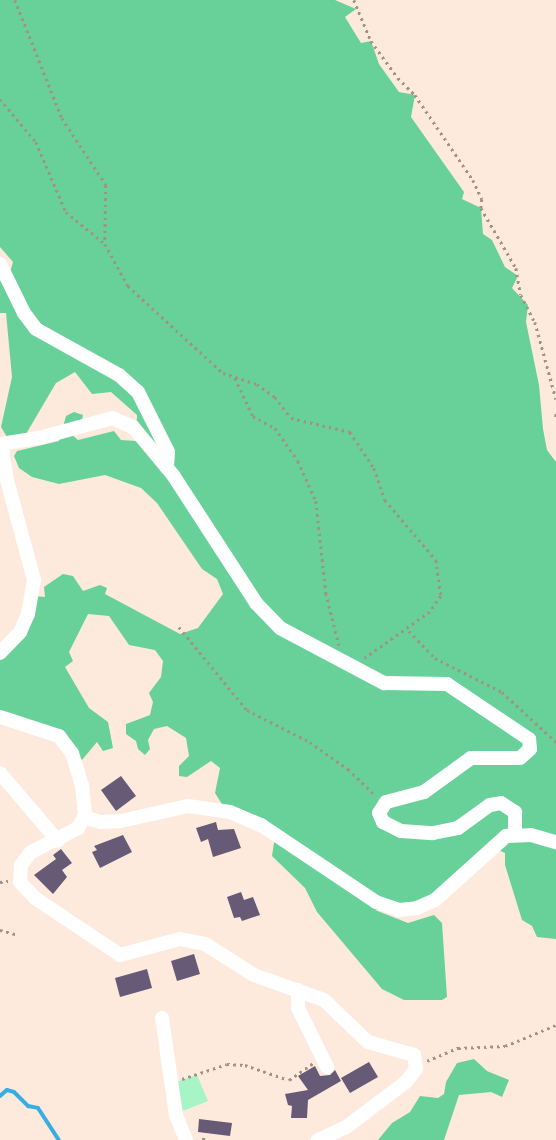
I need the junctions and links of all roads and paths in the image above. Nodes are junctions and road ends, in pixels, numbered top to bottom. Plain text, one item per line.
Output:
1 (15, 0) edge
2 (354, 0) edge
3 (0, 99) edge
4 (104, 244) junction
5 (0, 264) edge
6 (235, 378) junction
7 (556, 398) edge
8 (1, 444) edge
9 (167, 468) junction
10 (179, 627) dead end
11 (409, 631) junction
12 (0, 653) edge
13 (343, 664) junction
14 (0, 717) edge
15 (556, 742) edge
16 (0, 773) edge
17 (383, 804) junction
18 (84, 817) junction
19 (515, 834) junction
20 (58, 841) junction
21 (556, 842) edge
22 (0, 930) edge
23 (15, 934) dead end
24 (298, 990) junction
25 (162, 1018) dead end
26 (556, 1025) edge
27 (324, 1062) joint
28 (417, 1064) junction
29 (173, 1081) junction
30 (204, 1136) dead end
31 (186, 1140) edge
32 (203, 1140) edge
33 (318, 1140) edge

1 - 4 path
2 - 7 path
3 - 4 path
4 - 6 path
5 - 9 street
6 - 11 path
6 - 13 path
8 - 9 street
8 - 12 street
9 - 13 street
10 - 17 path
11 - 13 path
11 - 15 path
13 - 17 street
14 - 18 street
16 - 20 street
17 - 19 street
18 - 19 street
18 - 20 street
19 - 21 street
20 - 24 street
22 - 23 path
24 - 27 street
24 - 28 street
25 - 29 street
26 - 28 path
27 - 29 path
28 - 33 street
29 - 31 street
30 - 32 path

